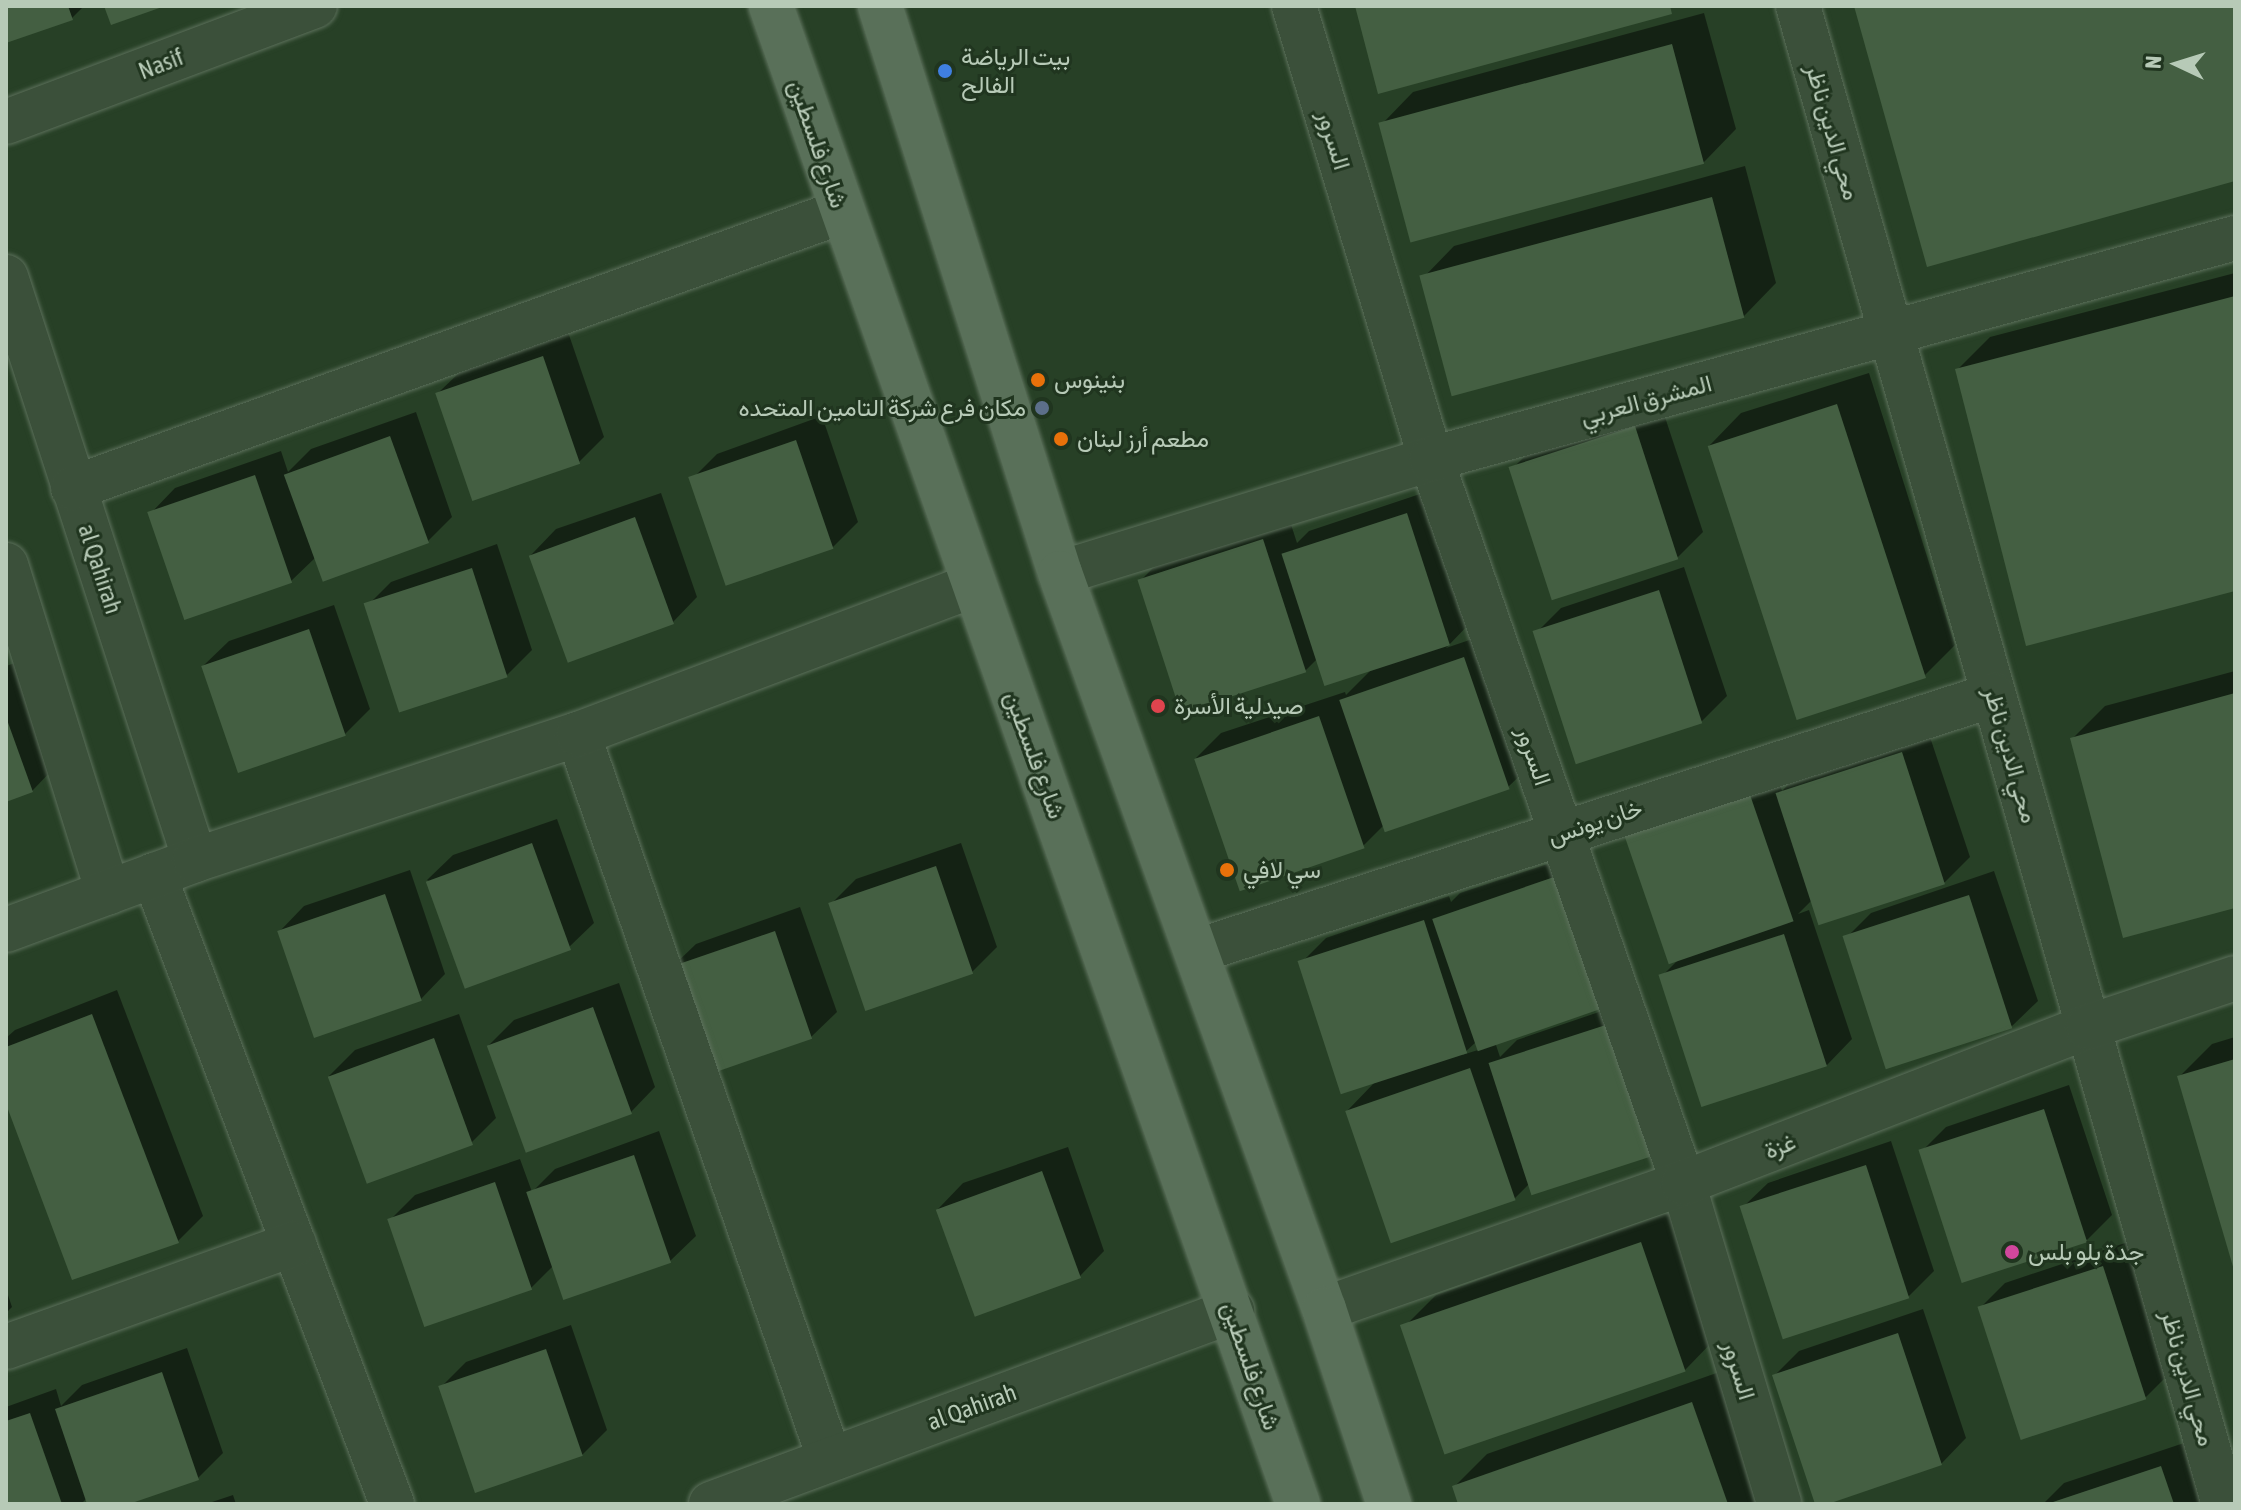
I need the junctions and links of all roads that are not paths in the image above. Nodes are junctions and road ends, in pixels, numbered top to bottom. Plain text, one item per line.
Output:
1 (771, 6) edge
2 (880, 6) edge
3 (1294, 6) edge
4 (1798, 6) edge
5 (309, 7) edge
6 (6, 122) edge
7 (841, 212) junction
8 (2235, 238) edge
9 (6, 277) edge
10 (1890, 332) junction
11 (1431, 459) junction
12 (73, 488) junction
13 (6, 565) edge
14 (1060, 573) junction
15 (974, 585) junction
16 (1993, 695) junction
17 (578, 734) junction
18 (1561, 833) junction
19 (195, 860) junction
20 (154, 875) junction
21 (108, 892) junction
22 (6, 930) edge
23 (1197, 951) junction
24 (2235, 978) edge
25 (2088, 1027) junction
26 (1683, 1183) junction
27 (294, 1244) junction
28 (1324, 1309) junction
29 (1232, 1311) junction
30 (6, 1347) edge
31 (830, 1460) junction
32 (392, 1504) edge
33 (711, 1504) edge
34 (1298, 1504) edge
35 (1389, 1504) edge
36 (1779, 1504) edge
37 (2224, 1504) edge

1 - 7 main road, شارع فلسطين
2 - 14 main road
3 - 11 street, السرور
4 - 10 street, محي الدين ناظر
5 - 6 street, Nasif
7 - 12 street
7 - 15 main road, شارع فلسطين
8 - 10 street, المشرق العربي
9 - 12 street, al Qahirah
10 - 11 street, المشرق العربي
10 - 16 street, محي الدين ناظر
11 - 14 street, المشرق العربي
11 - 18 street, السرور
12 - 19 street, al Qahirah
13 - 21 street
14 - 23 main road
15 - 17 street
15 - 29 main road, شارع فلسطين
16 - 18 street, خان يونس
16 - 25 street, محي الدين ناظر
17 - 19 street
17 - 31 street
18 - 23 street, خان يونس
18 - 26 street, السرور
19 - 20 street
20 - 21 street
20 - 27 street
21 - 22 street
23 - 28 main road
24 - 25 street, غزة
25 - 26 street, غزة
25 - 37 street, محي الدين ناظر
26 - 28 street, غزة
26 - 36 street, السرور
27 - 30 street
27 - 32 street
28 - 35 main road
29 - 31 street, al Qahirah
29 - 34 main road, شارع فلسطين
31 - 33 street, al Qahirah

